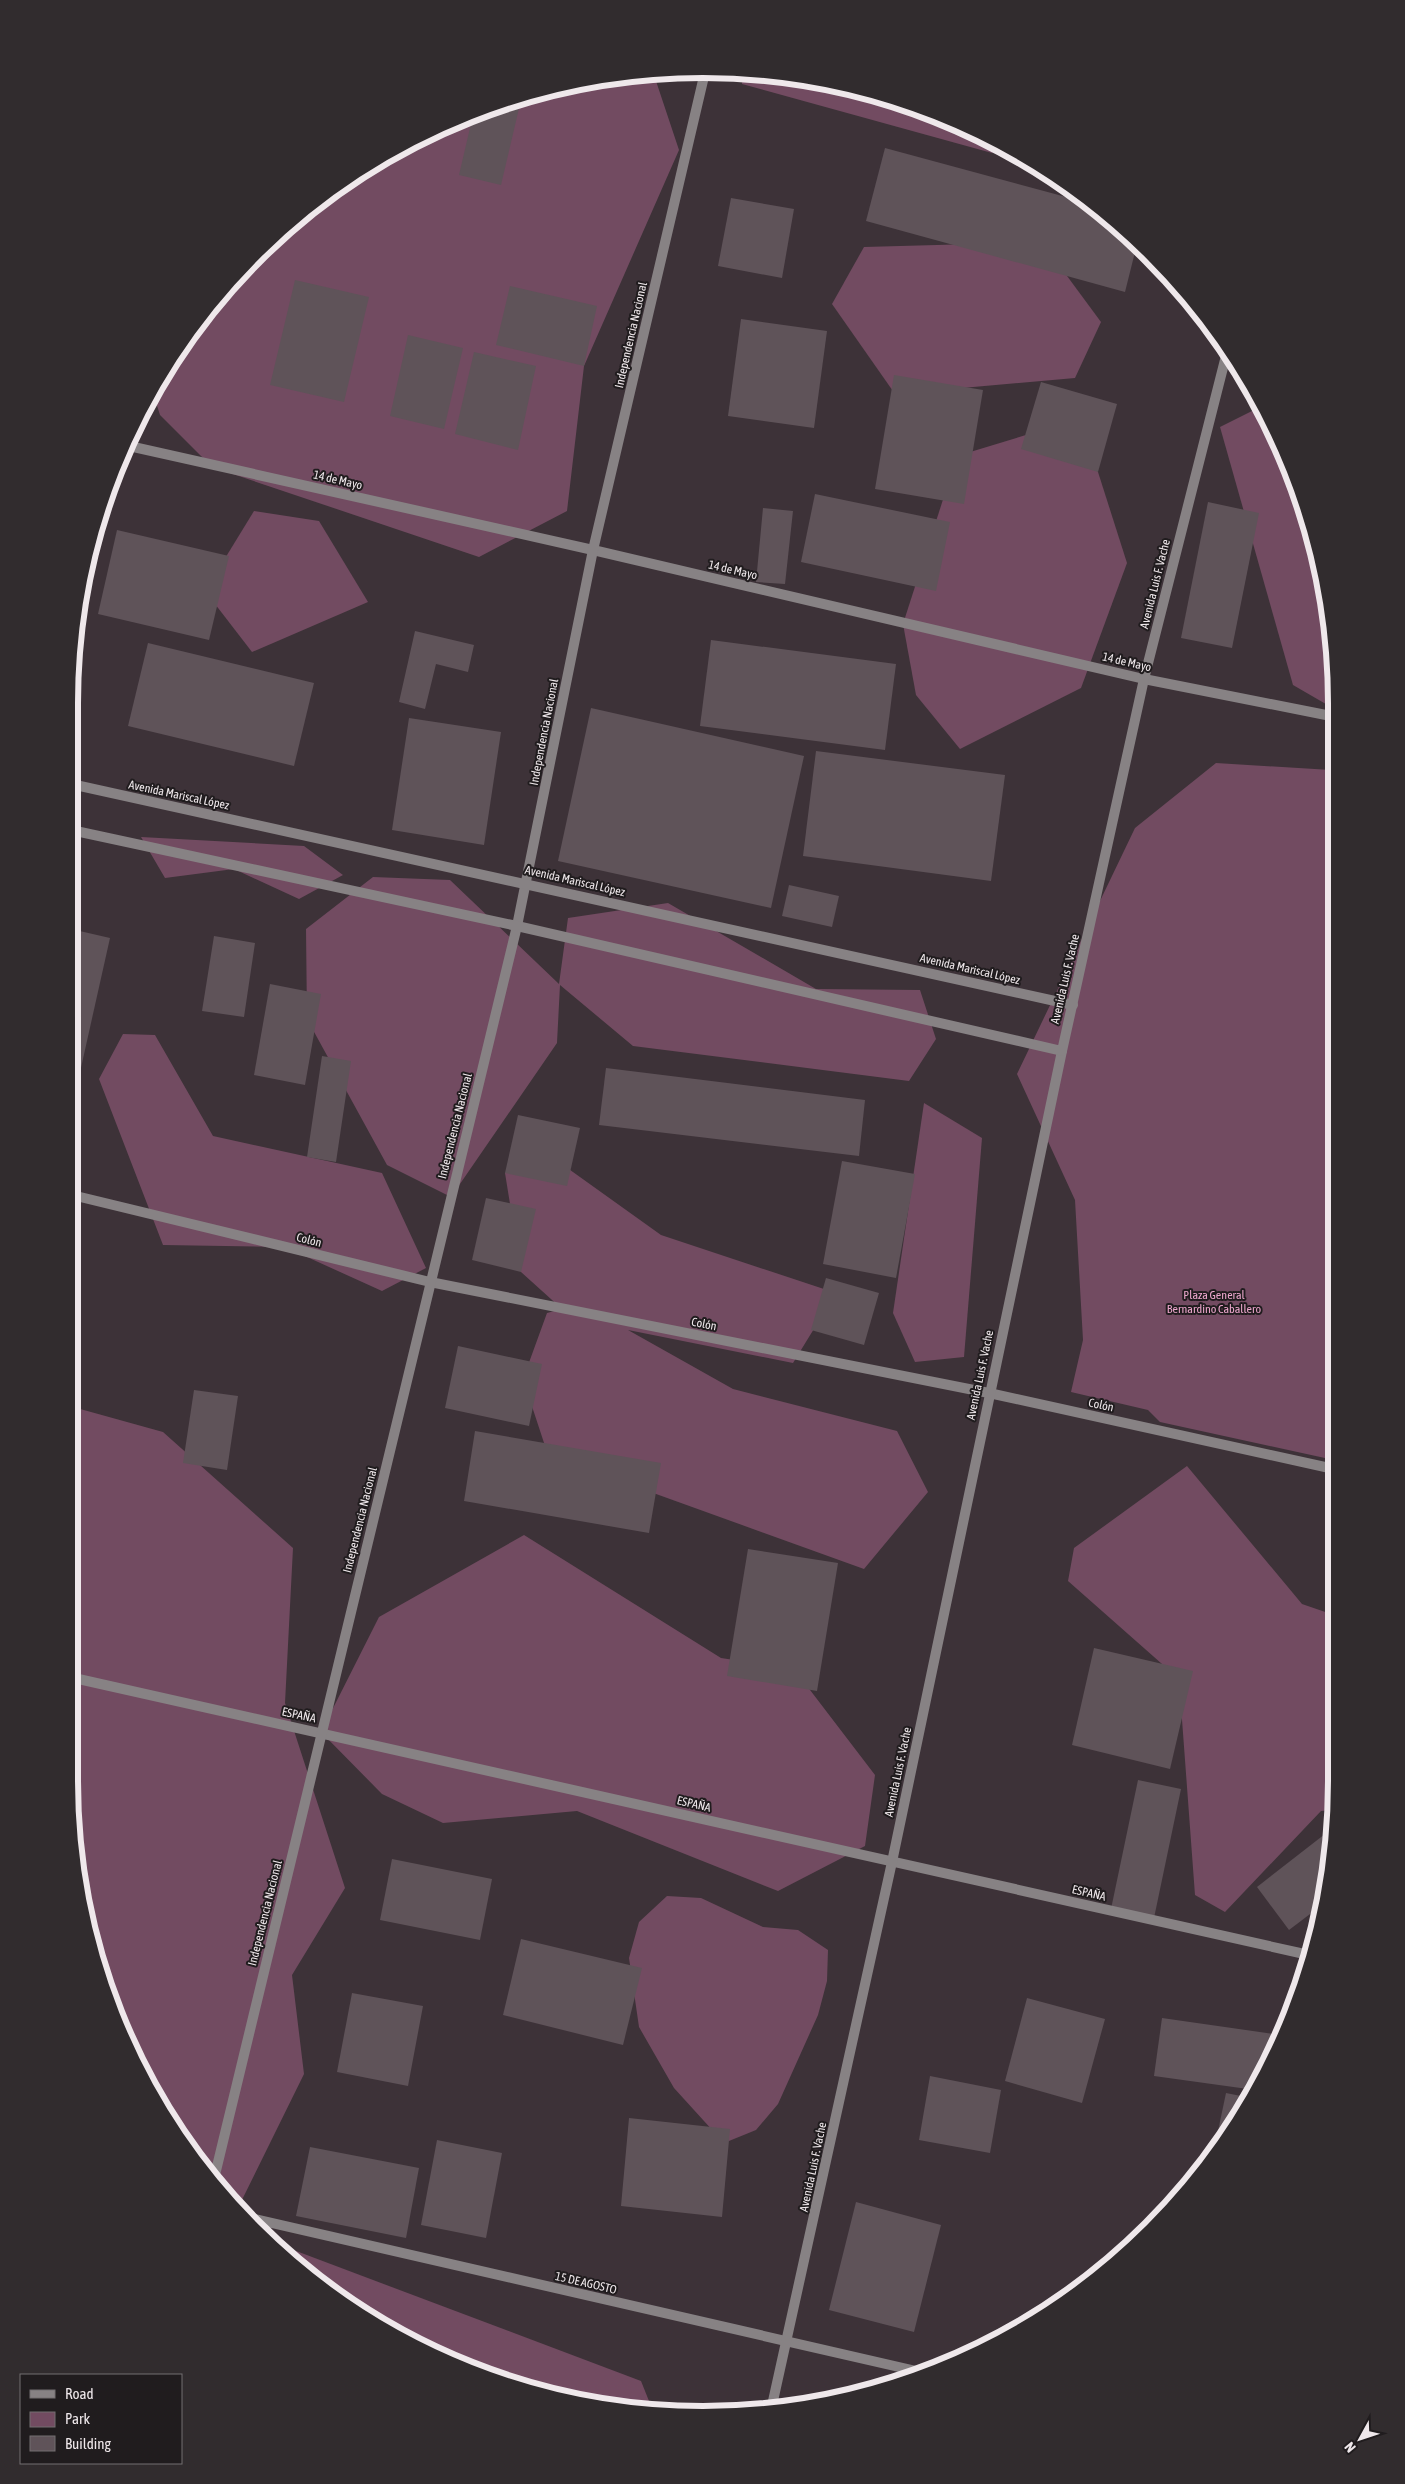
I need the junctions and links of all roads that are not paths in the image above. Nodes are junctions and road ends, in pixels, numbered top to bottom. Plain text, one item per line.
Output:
1 (704, 78) edge
2 (1225, 360) edge
3 (132, 447) edge
4 (593, 550) junction
5 (1144, 679) junction
6 (1328, 715) edge
7 (78, 786) edge
8 (78, 832) edge
9 (526, 883) junction
10 (517, 926) junction
11 (1073, 1005) junction
12 (1062, 1051) junction
13 (78, 1196) edge
14 (430, 1282) junction
15 (989, 1393) junction
16 (1328, 1468) edge
17 (78, 1679) edge
18 (322, 1732) junction
19 (892, 1862) junction
20 (1303, 1954) edge
21 (216, 2173) edge
22 (258, 2220) edge
23 (787, 2342) junction
24 (911, 2370) edge
25 (773, 2402) edge

1 - 4 street, Independencia Nacional
2 - 5 street, Avenida Luis F. Vache
3 - 4 street, 14 de Mayo
4 - 5 street, 14 de Mayo
4 - 9 street, Independencia Nacional
5 - 6 street, 14 de Mayo
5 - 11 street, Avenida Luis F. Vache
7 - 9 street, Avenida Mariscal López
8 - 10 street
9 - 10 street, Independencia Nacional
9 - 11 street, Avenida Mariscal López
10 - 12 street
10 - 14 street, Independencia Nacional
11 - 12 street, Avenida Luis F. Vache
12 - 15 street, Avenida Luis F. Vache
13 - 14 street, Colón
14 - 15 street, Colón
14 - 18 street, Independencia Nacional
15 - 16 street, Colón
15 - 19 street, Avenida Luis F. Vache
17 - 18 street, ESPAÑA
18 - 19 street, ESPAÑA
18 - 21 street, Independencia Nacional
19 - 20 street, ESPAÑA
19 - 23 street, Avenida Luis F. Vache
22 - 23 street, 15 DE AGOSTO
23 - 24 street, 15 DE AGOSTO
23 - 25 street, Avenida Luis F. Vache

